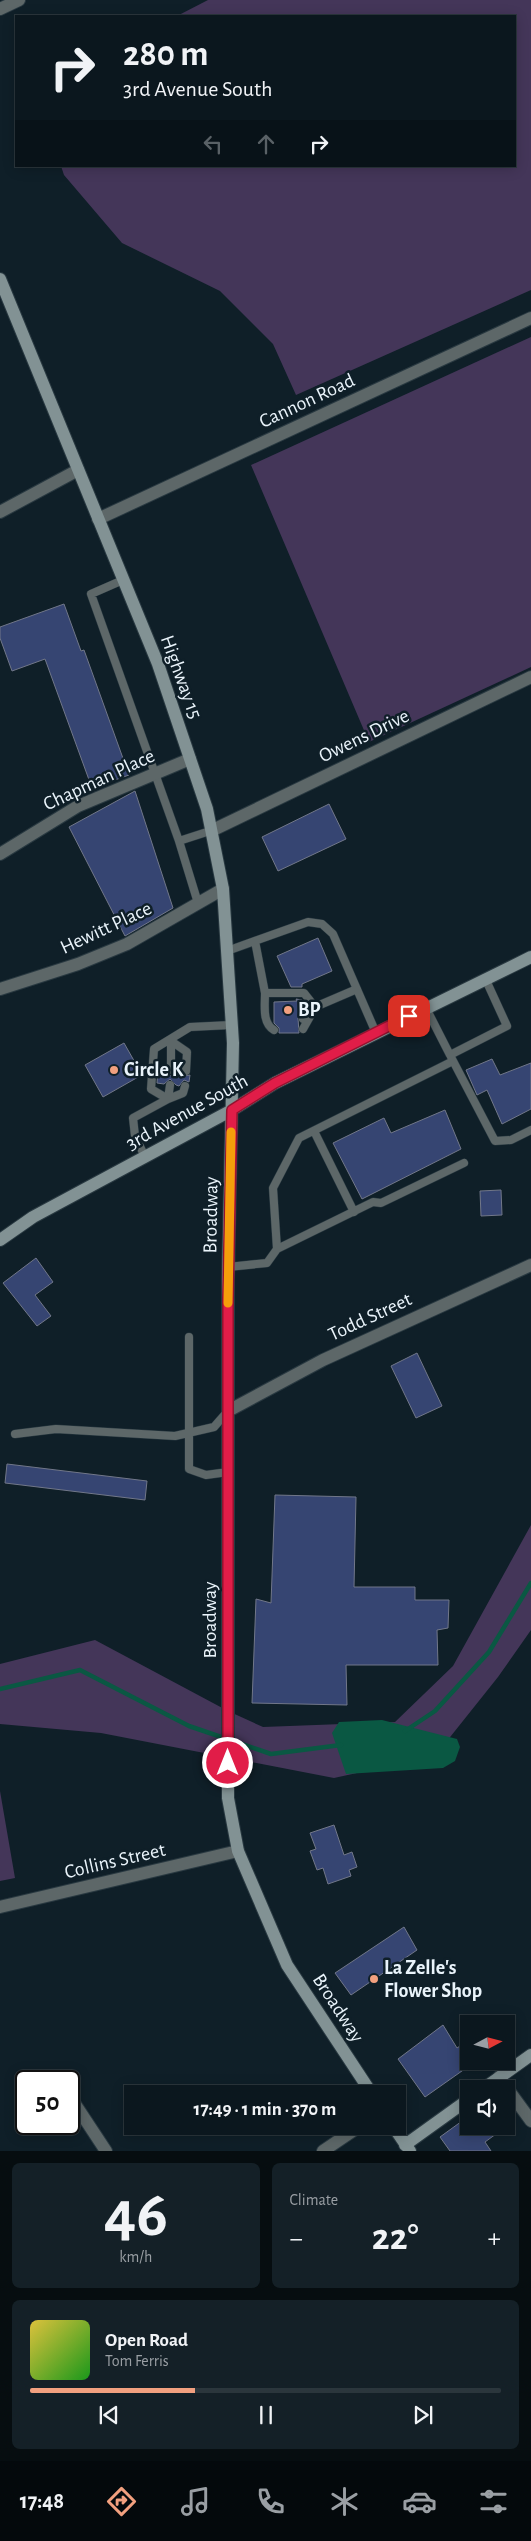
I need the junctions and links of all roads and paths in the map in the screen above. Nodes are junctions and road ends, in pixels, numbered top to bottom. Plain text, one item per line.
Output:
1 (19, 0) edge
2 (0, 9) edge
3 (0, 279) edge
4 (531, 318) edge
5 (78, 470) junction
6 (0, 512) edge
7 (98, 519) junction
8 (123, 580) junction
9 (531, 677) edge
10 (190, 759) junction
11 (155, 774) junction
12 (213, 830) junction
13 (179, 841) junction
14 (0, 854) edge
15 (223, 889) junction
16 (198, 903) junction
17 (255, 941) junction
18 (227, 951) junction
19 (531, 956) edge
20 (485, 978) junction
21 (0, 989) edge
22 (356, 989) junction
23 (265, 993) junction
24 (315, 1007) junction
25 (426, 1008) junction
26 (265, 1019) junction
27 (274, 1019) dead end
28 (303, 1019) dead end
29 (231, 1025) junction
30 (303, 1029) dead end
31 (274, 1030) dead end
32 (376, 1033) junction
33 (172, 1040) junction
34 (451, 1058) junction
35 (171, 1070) dead end
36 (186, 1071) dead end
37 (170, 1085) dead end
38 (185, 1086) dead end
39 (168, 1099) junction
40 (232, 1110) junction
41 (531, 1130) edge
42 (314, 1131) junction
43 (145, 1157) junction
44 (464, 1163) dead end
45 (354, 1212) junction
46 (2, 1235) edge
47 (277, 1250) junction
48 (531, 1264) edge
49 (228, 1267) junction
50 (189, 1337) dead end
51 (228, 1410) junction
52 (15, 1434) dead end
53 (191, 1434) junction
54 (228, 1472) junction
55 (238, 1851) junction
56 (0, 1907) edge
57 (531, 2055) edge
58 (499, 2077) junction
59 (495, 2080) edge
60 (366, 2085) edge
61 (460, 2106) edge
62 (80, 2112) edge
63 (531, 2121) edge
64 (347, 2135) edge
65 (399, 2135) edge
66 (408, 2148) edge
67 (106, 2151) edge
68 (323, 2151) edge

1 - 2 street
3 - 5 main road, Highway 15
4 - 7 street, Cannon Road
5 - 6 street
5 - 7 main road, Highway 15
7 - 8 main road, Highway 15
8 - 10 main road, Highway 15
8 - 11 lane
9 - 12 street, Owens Drive
10 - 11 street, Chapman Place
10 - 12 main road, Highway 15
11 - 13 lane
11 - 14 street, Chapman Place
12 - 13 lane
12 - 15 main road, Highway 15
13 - 16 lane
15 - 16 street, Hewitt Place
15 - 18 main road, Highway 15
16 - 21 street, Hewitt Place
17 - 18 lane
17 - 22 lane
17 - 23 lane
18 - 29 main road, Highway 15
19 - 20 main road, 3rd Avenue South
20 - 25 main road, 3rd Avenue South
20 - 34 lane
22 - 24 lane
22 - 32 lane
23 - 24 lane
23 - 26 lane
24 - 28 lane
24 - 30 lane
25 - 32 main road, 3rd Avenue South
25 - 34 lane
26 - 27 lane
26 - 31 lane
29 - 33 lane
29 - 40 main road, Highway 15
32 - 40 main road, 3rd Avenue South
33 - 35 lane
33 - 36 lane
33 - 39 lane
34 - 41 lane
34 - 42 lane
37 - 39 lane
38 - 39 lane
39 - 43 lane
40 - 43 main road, 3rd Avenue South
40 - 49 main road, Broadway
42 - 45 lane
42 - 47 lane
43 - 46 main road, 3rd Avenue South
44 - 45 lane
45 - 47 lane
47 - 49 lane
48 - 51 street, Todd Street
49 - 51 main road, Broadway
50 - 53 lane
51 - 53 lane
51 - 54 main road, Broadway
52 - 53 lane
53 - 54 lane
54 - 55 main road, Broadway
55 - 56 street, Collins Street
55 - 60 main road, Broadway
57 - 58 main road
58 - 59 main road
58 - 63 street
61 - 66 main road
62 - 67 street
64 - 68 street
65 - 66 main road

